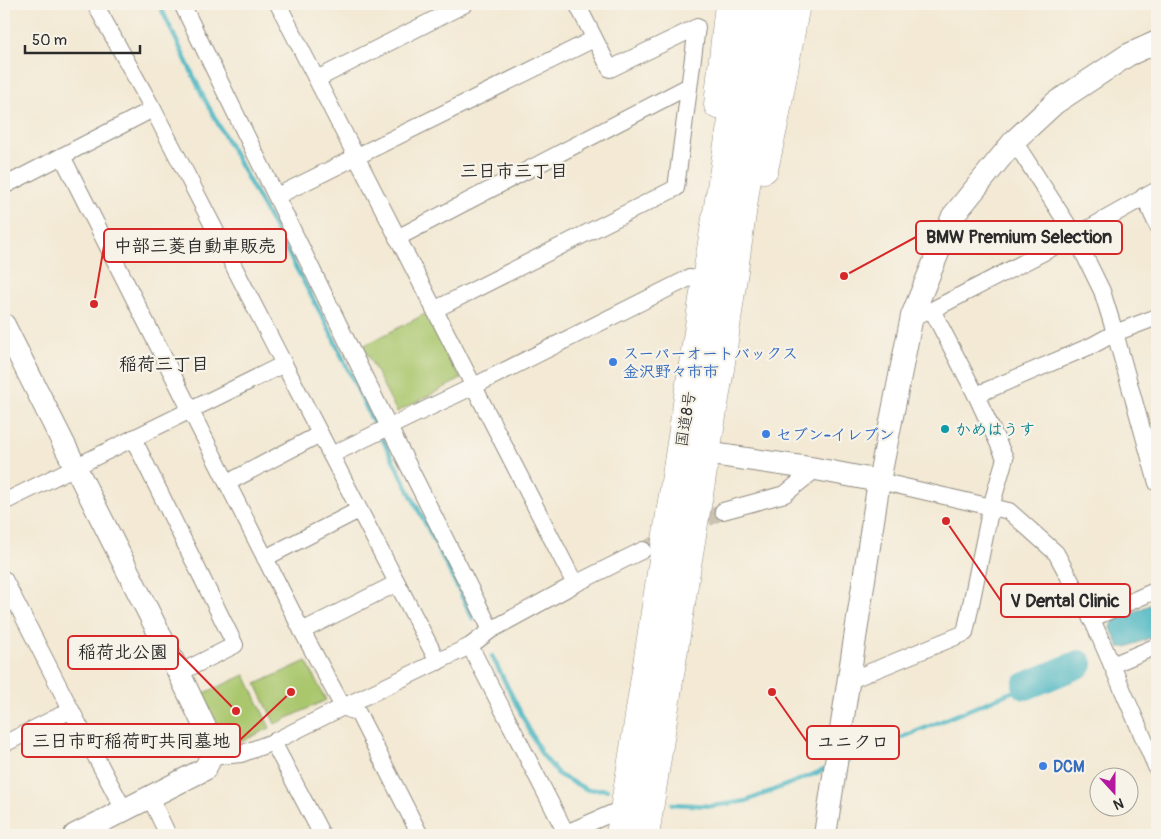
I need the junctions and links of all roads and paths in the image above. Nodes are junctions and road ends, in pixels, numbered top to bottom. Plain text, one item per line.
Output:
1 (95, 4) edge
2 (182, 4) edge
3 (278, 4) edge
4 (465, 4) edge
5 (577, 4) edge
6 (729, 4) edge
7 (751, 4) edge
8 (775, 4) edge
9 (796, 4) edge
10 (594, 39) junction
11 (1157, 42) edge
12 (317, 79) junction
13 (689, 86) junction
14 (153, 109) junction
15 (1014, 141) junction
16 (62, 156) junction
17 (356, 157) junction
18 (4, 186) edge
19 (1151, 193) edge
20 (277, 196) junction
21 (1157, 225) edge
22 (1075, 236) junction
23 (397, 238) junction
24 (708, 272) junction
25 (434, 310) junction
26 (922, 313) junction
27 (1157, 317) edge
28 (4, 325) edge
29 (1115, 333) junction
30 (284, 364) junction
31 (720, 369) junction
32 (474, 386) junction
33 (976, 395) junction
34 (189, 409) junction
35 (389, 427) junction
36 (320, 434) junction
37 (133, 438) junction
38 (705, 452) junction
39 (331, 455) junction
40 (74, 467) junction
41 (816, 469) junction
42 (879, 481) junction
43 (227, 482) junction
44 (1157, 483) edge
45 (4, 502) edge
46 (991, 507) junction
47 (359, 510) junction
48 (723, 511) tunnel mouth
49 (643, 550) tunnel mouth
50 (265, 558) junction
51 (4, 579) edge
52 (397, 583) junction
53 (575, 584) junction
54 (1157, 590) edge
55 (1093, 622) junction
56 (491, 630) junction
57 (302, 631) junction
58 (470, 646) junction
59 (1157, 646) edge
60 (438, 662) junction
61 (1110, 663) junction
62 (179, 673) junction
63 (848, 681) junction
64 (344, 707) junction
65 (71, 710) junction
66 (273, 742) junction
67 (4, 744) edge
68 (211, 757) junction
69 (1157, 769) edge
70 (150, 797) junction
71 (624, 808) junction
72 (124, 810) junction
73 (564, 834) edge
74 (75, 835) edge
75 (168, 835) edge
76 (322, 835) edge
77 (420, 835) edge
78 (620, 835) edge
79 (645, 835) edge
80 (825, 835) edge

1 - 14 street
2 - 20 street
3 - 12 street
4 - 12 street
5 - 10 street
6 - 24 highway
7 - 24 highway, 国道8号
8 - 31 highway, 国道8号
9 - 31 highway
10 - 13 street
10 - 17 street
11 - 15 street
12 - 17 street
13 - 23 street
13 - 25 street
14 - 16 street
14 - 30 street
15 - 22 street
15 - 26 street
16 - 18 street
16 - 34 street
17 - 20 street
17 - 23 street
19 - 21 street
19 - 22 street
20 - 35 street
22 - 26 street
22 - 29 street
23 - 25 street
24 - 32 street
24 - 71 highway, 国道8号
25 - 32 street
26 - 33 street
26 - 42 street
27 - 29 street
28 - 40 street
29 - 33 street
29 - 44 street
30 - 34 street
30 - 36 street
31 - 38 highway, 国道8号
32 - 35 street
32 - 53 street
33 - 46 street
34 - 37 street
34 - 43 street
35 - 39 street
35 - 56 street
36 - 39 street
36 - 43 street
37 - 40 street
37 - 62 street
38 - 41 street
38 - 79 highway, 国道8号
39 - 47 street
40 - 45 street
40 - 62 street
41 - 42 street
41 - 48 street
42 - 46 street
42 - 63 street
43 - 50 street
46 - 55 street
46 - 63 street
47 - 50 street
47 - 52 street
49 - 53 street
50 - 57 street
51 - 65 street
52 - 57 street
52 - 60 street
53 - 56 street
54 - 55 street
55 - 61 street
56 - 58 street
57 - 64 street
58 - 60 street
58 - 73 street
59 - 61 street
60 - 64 street
61 - 69 street
62 - 68 street
63 - 80 street
64 - 66 street
64 - 77 street
65 - 67 street
65 - 72 street
66 - 68 street
66 - 76 street
68 - 70 street
70 - 72 street
70 - 75 street
71 - 73 street
71 - 78 highway, 国道8号
72 - 74 street

